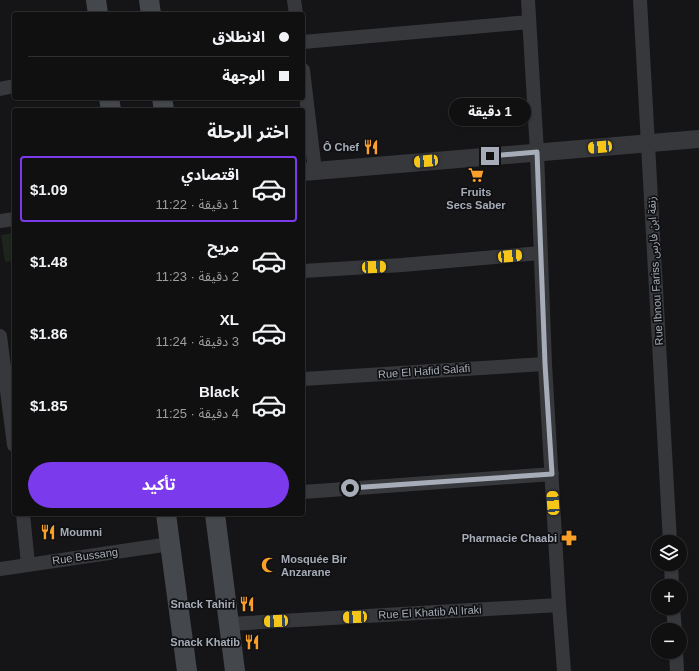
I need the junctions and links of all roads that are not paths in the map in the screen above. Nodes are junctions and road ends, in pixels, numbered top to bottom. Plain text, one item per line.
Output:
1 (96, 0) edge
2 (149, 0) edge
3 (294, 0) edge
4 (528, 0) edge
5 (640, 0) edge
6 (98, 12) edge
7 (151, 12) edge
8 (296, 12) edge
9 (529, 22) junction
10 (305, 42) edge
11 (12, 86) edge
12 (0, 89) edge
13 (305, 100) edge
14 (699, 139) edge
15 (648, 143) junction
16 (537, 152) junction
17 (309, 171) edge
18 (12, 219) edge
19 (0, 221) edge
20 (541, 253) junction
21 (305, 271) edge
22 (0, 336) edge
23 (545, 364) junction
24 (305, 379) edge
25 (12, 429) edge
26 (552, 474) junction
27 (305, 492) edge
28 (23, 516) edge
29 (166, 516) edge
30 (215, 516) edge
31 (670, 535) edge
32 (170, 544) junction
33 (28, 564) junction
34 (0, 569) edge
35 (559, 605) junction
36 (229, 624) junction
37 (676, 659) edge
38 (188, 671) edge
39 (235, 671) edge
40 (564, 671) edge
41 (677, 671) edge

1 - 6 main road
2 - 7 main road
3 - 8 street
4 - 9 street
5 - 15 street, Rue Ibnou Fariss زنقة ابن فارس
9 - 10 street
9 - 16 street
11 - 12 street
13 - 17 street
14 - 15 street
15 - 16 street
15 - 31 street, Rue Ibnou Fariss زنقة ابن فارس
16 - 17 street
16 - 20 street
18 - 19 street
20 - 21 street
20 - 23 street
22 - 25 street
23 - 24 street, Rue El Hafid Salafi
23 - 26 street
26 - 27 street
26 - 35 street
28 - 33 street
29 - 32 main road
30 - 36 main road
32 - 33 street, Rue Bussang
32 - 38 main road
33 - 34 street, Rue Bussang
35 - 36 street, Rue El Khatib Al Iraki
35 - 40 street
36 - 39 main road
37 - 41 street

